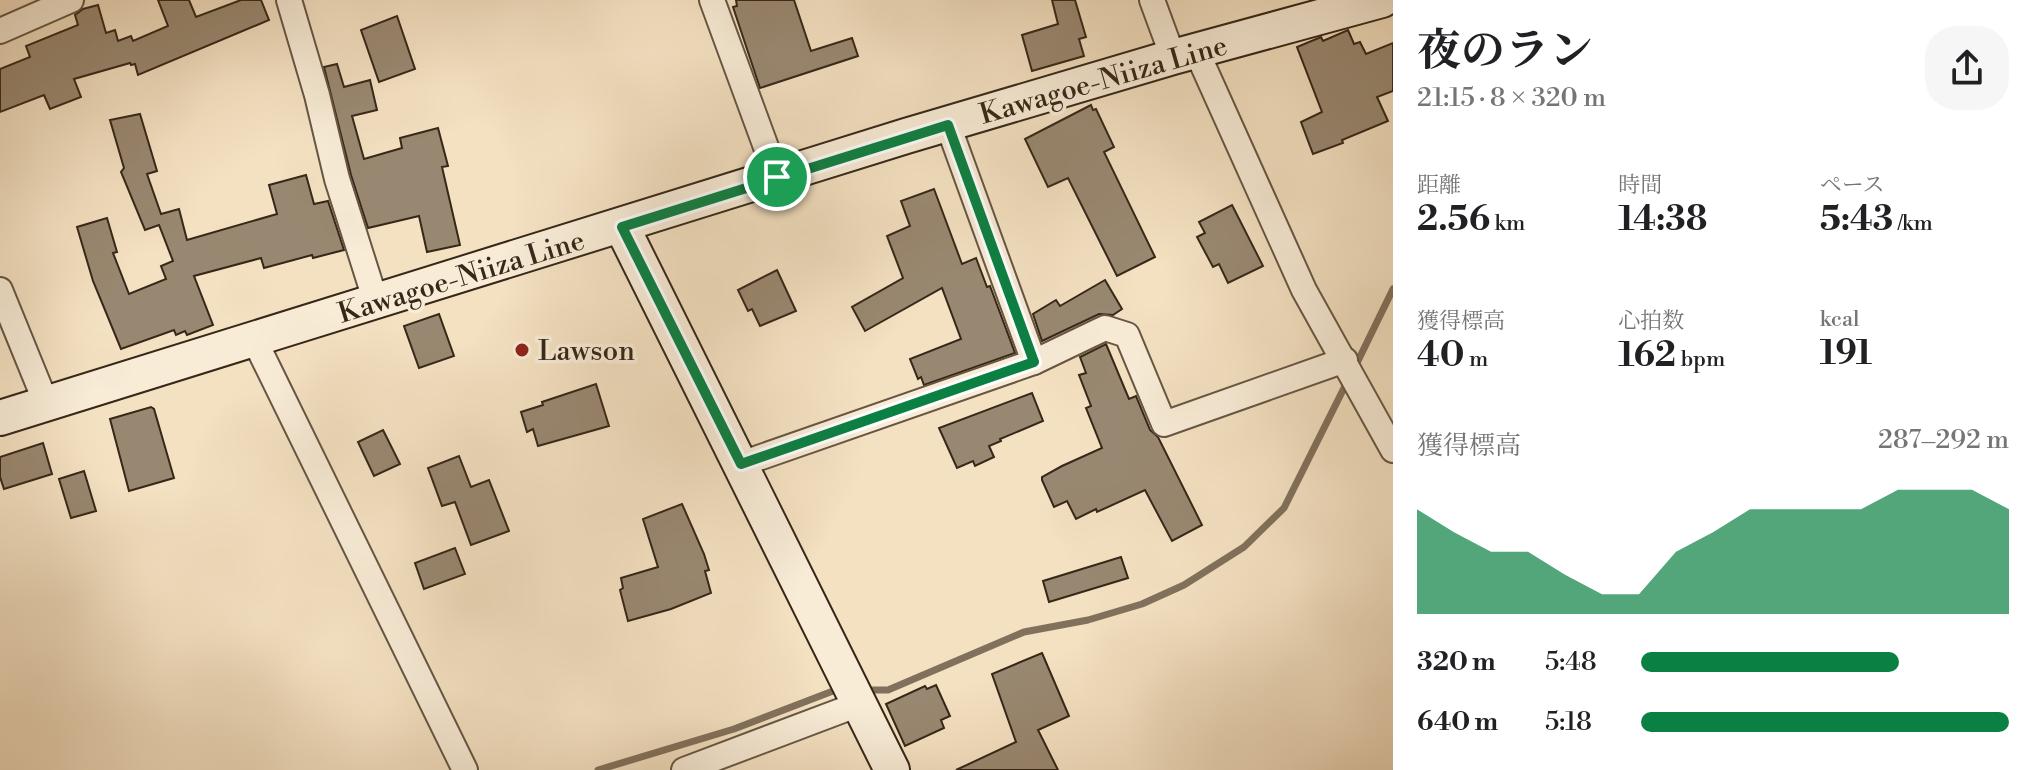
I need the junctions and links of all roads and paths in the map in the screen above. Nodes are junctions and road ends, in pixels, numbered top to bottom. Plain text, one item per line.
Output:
1 (71, 0) edge
2 (289, 0) edge
3 (712, 0) edge
4 (1152, 0) edge
5 (1382, 0) edge
6 (1300, 11) edge
7 (0, 31) edge
8 (1185, 54) junction
9 (948, 125) junction
10 (777, 177) junction
11 (622, 227) junction
12 (0, 290) edge
13 (376, 302) junction
14 (254, 339) junction
15 (1345, 360) junction
16 (1034, 362) junction
17 (46, 403) junction
18 (0, 418) edge
19 (1393, 450) edge
20 (741, 464) junction
21 (859, 704) junction
22 (465, 770) edge
23 (684, 770) edge
24 (892, 770) edge

1 - 7 street
2 - 13 street
3 - 10 street
4 - 8 street
5 - 6 main road, Kawagoe-Niiza Line
6 - 8 main road, Kawagoe-Niiza Line
8 - 9 main road, Kawagoe-Niiza Line
8 - 15 street
9 - 10 main road, Kawagoe-Niiza Line
9 - 16 street
10 - 11 main road, Kawagoe-Niiza Line
11 - 13 main road, Kawagoe-Niiza Line
11 - 20 main road
12 - 17 street
13 - 14 main road, Kawagoe-Niiza Line
14 - 17 main road, Kawagoe-Niiza Line
14 - 22 street
15 - 16 street
15 - 19 street
16 - 20 street
17 - 18 main road, Kawagoe-Niiza Line
20 - 21 main road
21 - 23 street
21 - 24 main road

